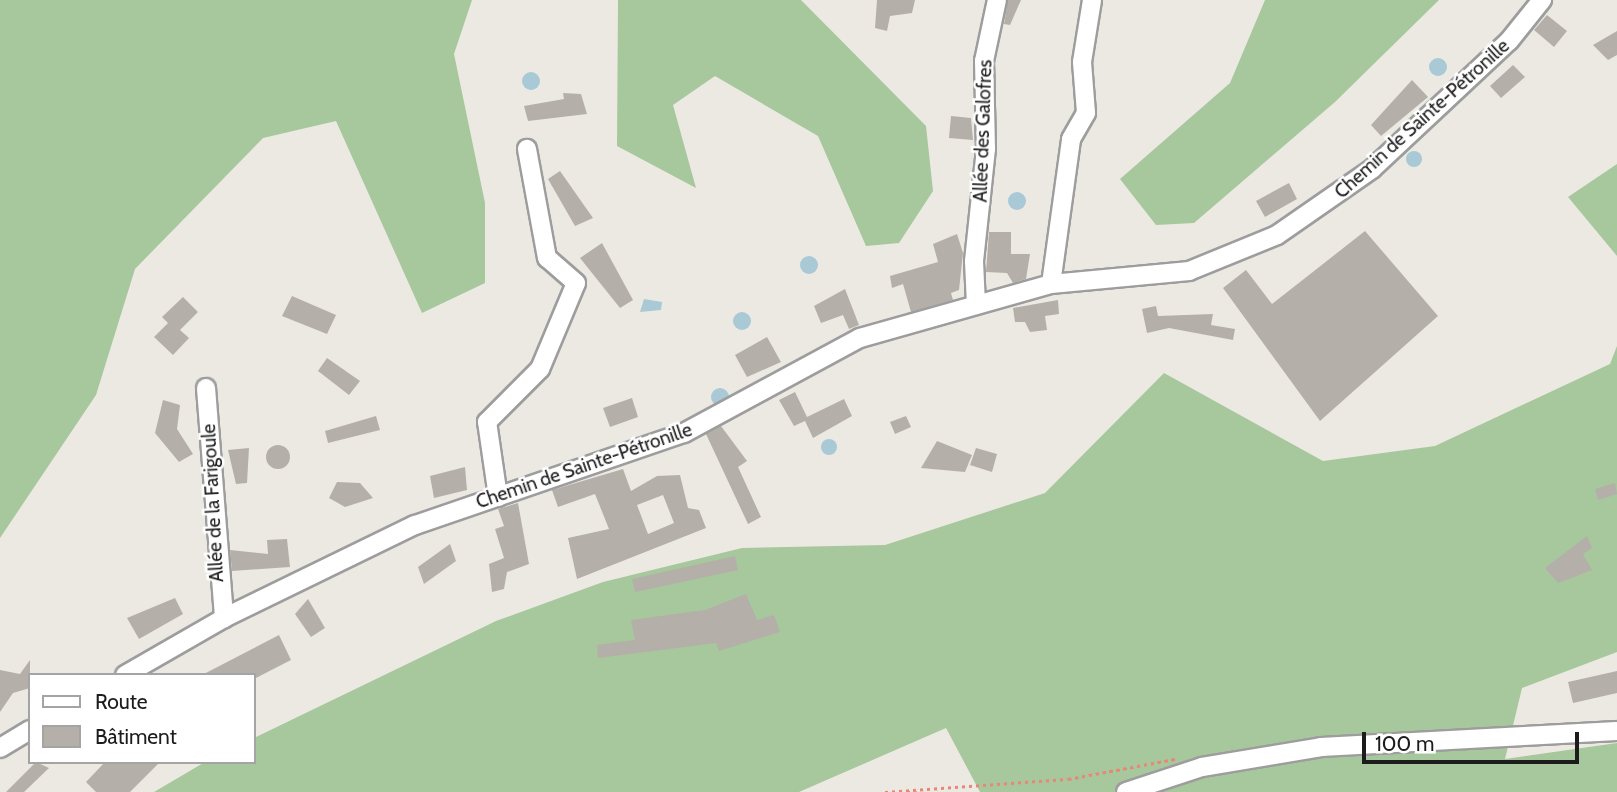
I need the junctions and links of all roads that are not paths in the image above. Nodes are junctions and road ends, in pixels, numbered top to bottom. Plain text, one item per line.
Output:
1 (997, 0) edge
2 (1092, 0) edge
3 (1542, 0) edge
4 (527, 149) dead end
5 (1051, 284) junction
6 (976, 304) junction
7 (206, 388) dead end
8 (498, 497) junction
9 (224, 618) junction
10 (128, 673) edge
11 (28, 731) edge
12 (1617, 731) edge
13 (0, 748) edge
14 (1126, 792) edge

1 - 6 street, Allée des Galofres
2 - 5 street
3 - 5 street, Chemin de Sainte-Pétronille
4 - 8 street
5 - 6 street, Chemin de Sainte-Pétronille
6 - 8 street, Chemin de Sainte-Pétronille
7 - 9 street, Allée de la Farigoule
8 - 9 street, Chemin de Sainte-Pétronille
9 - 10 street, Chemin de Sainte-Pétronille
11 - 13 street
12 - 14 street

